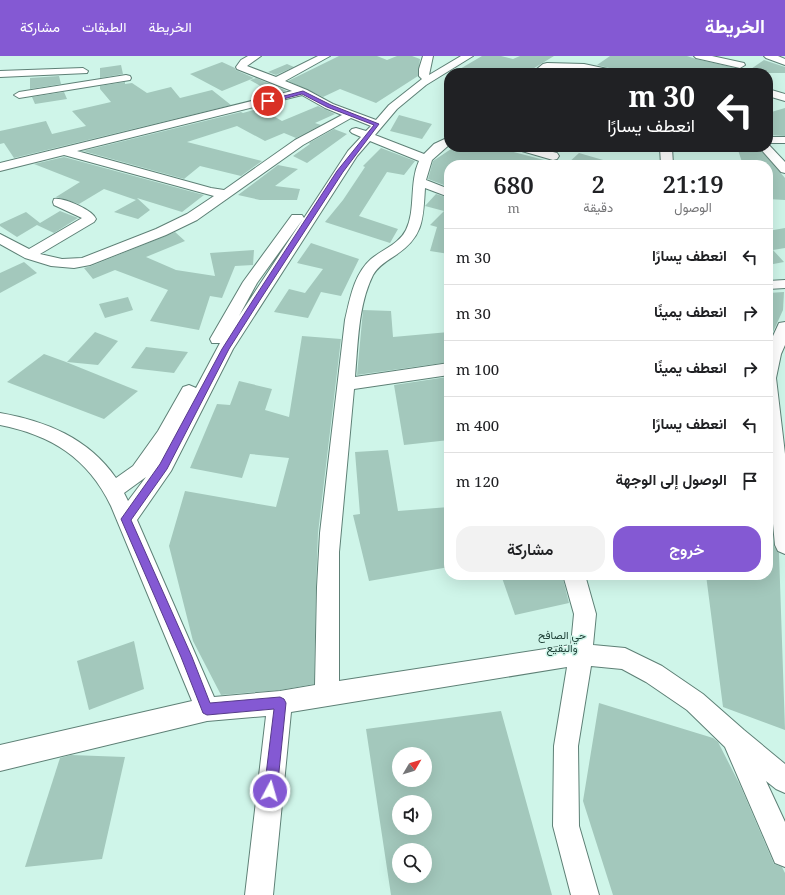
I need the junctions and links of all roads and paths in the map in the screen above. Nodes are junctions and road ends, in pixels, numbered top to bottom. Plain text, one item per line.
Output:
1 (256, 56) edge
2 (325, 56) edge
3 (428, 56) edge
4 (459, 56) edge
5 (468, 56) edge
6 (561, 56) edge
7 (699, 56) edge
8 (749, 56) edge
9 (740, 65) junction
10 (547, 66) junction
11 (448, 68) edge
12 (544, 68) edge
13 (589, 68) edge
14 (737, 68) edge
15 (444, 70) edge
16 (83, 71) dead end
17 (0, 74) edge
18 (13, 74) junction
19 (424, 76) junction
20 (126, 78) dead end
21 (277, 81) junction
22 (303, 92) junction
23 (773, 94) edge
24 (19, 95) junction
25 (402, 95) junction
26 (785, 98) edge
27 (24, 105) dead end
28 (350, 114) junction
29 (337, 124) junction
30 (367, 128) junction
31 (773, 140) edge
32 (785, 140) edge
33 (444, 143) edge
34 (63, 151) junction
35 (538, 152) edge
36 (770, 152) edge
37 (553, 156) dead end
38 (425, 159) junction
39 (0, 167) edge
40 (785, 169) edge
41 (420, 182) junction
42 (444, 191) edge
43 (226, 194) junction
44 (59, 202) dead end
45 (0, 238) edge
46 (30, 254) junction
47 (785, 284) edge
48 (773, 285) edge
49 (785, 327) edge
50 (773, 352) edge
51 (444, 370) edge
52 (346, 384) junction
53 (0, 419) edge
54 (773, 427) edge
55 (113, 490) junction
56 (126, 519) junction
57 (785, 545) edge
58 (575, 580) edge
59 (581, 654) junction
60 (327, 694) junction
61 (280, 703) junction
62 (207, 709) junction
63 (735, 739) junction
64 (0, 758) edge
65 (785, 780) edge
66 (785, 853) edge
67 (259, 895) edge
68 (585, 895) edge

1 - 21 street
2 - 21 street
3 - 19 street
4 - 19 street
5 - 11 street
6 - 10 street
7 - 9 street
8 - 9 street
9 - 14 street
10 - 12 street
10 - 13 street
15 - 25 street
16 - 18 street
17 - 18 street
18 - 24 street
19 - 25 street
20 - 24 street
21 - 22 street
22 - 28 street
22 - 34 street
23 - 26 street
24 - 27 street
25 - 30 street
28 - 29 street
28 - 30 street
29 - 30 street
29 - 43 street
30 - 38 street
30 - 55 street
30 - 56 street
31 - 32 street
33 - 38 street
34 - 39 street
34 - 43 street
35 - 37 street
36 - 40 street
38 - 41 street
41 - 42 street
41 - 52 street
43 - 46 street
44 - 46 street
45 - 46 street
47 - 48 street
49 - 50 street
51 - 52 street
52 - 60 street
53 - 55 street
54 - 57 street
55 - 56 street
56 - 62 street
58 - 59 street
59 - 60 street
59 - 63 street
59 - 68 street
60 - 61 street
61 - 62 street
61 - 67 street
62 - 64 street
63 - 65 street
63 - 66 street

